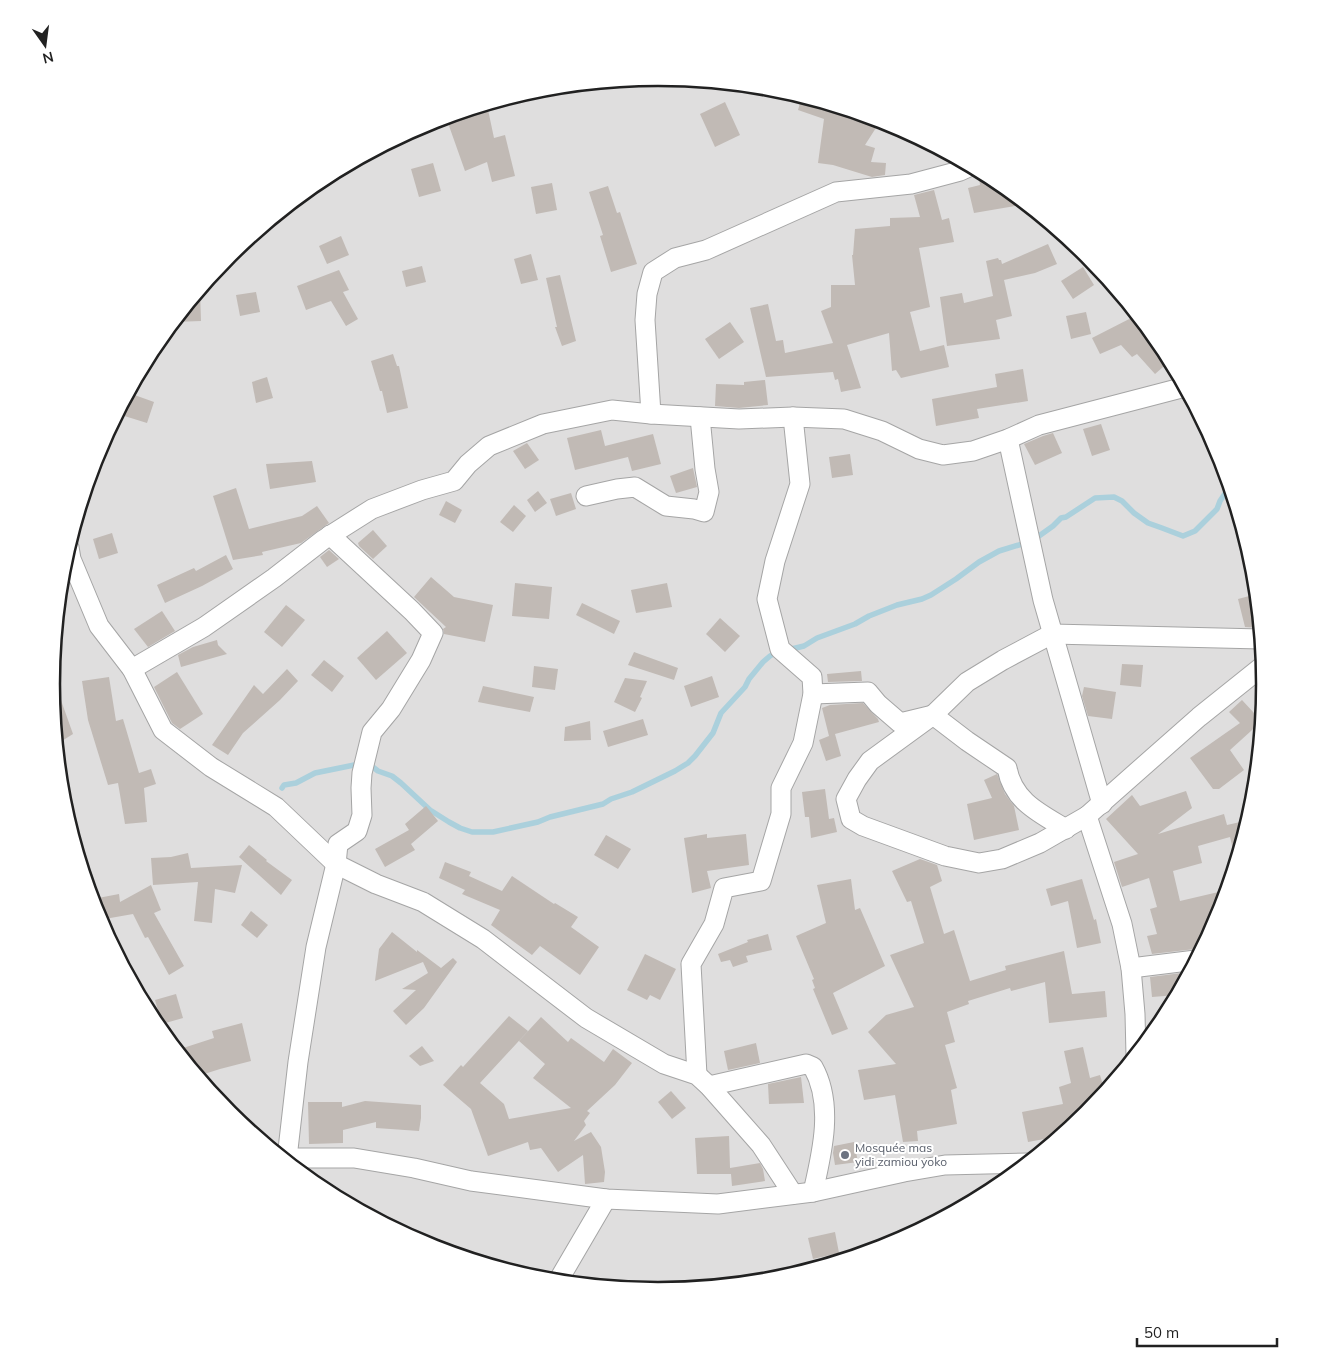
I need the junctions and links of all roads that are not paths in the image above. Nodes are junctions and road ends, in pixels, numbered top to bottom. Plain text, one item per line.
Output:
1 (964, 169) edge
2 (1179, 389) edge
3 (651, 414) junction
4 (700, 417) junction
5 (793, 417) junction
6 (1008, 439) junction
7 (586, 496) dead end
8 (330, 535) junction
9 (73, 563) edge
10 (1052, 634) junction
11 (1255, 639) edge
12 (132, 669) junction
13 (1257, 671) edge
14 (813, 694) junction
15 (933, 715) junction
16 (1102, 804) junction
17 (1087, 816) junction
18 (1066, 829) junction
19 (336, 864) junction
20 (1189, 961) edge
21 (1131, 968) junction
22 (1136, 1044) edge
23 (703, 1081) junction
24 (286, 1152) edge
25 (293, 1158) edge
26 (1017, 1163) edge
27 (813, 1192) junction
28 (793, 1194) junction
29 (606, 1199) junction
30 (562, 1274) edge

1 - 3 street
2 - 6 street
3 - 4 street
3 - 8 street
4 - 5 street
4 - 7 street
5 - 6 street
5 - 14 street
6 - 10 street
8 - 12 street
8 - 19 street
9 - 12 street
10 - 11 street
10 - 15 street
10 - 16 street
12 - 19 street
13 - 16 street
14 - 15 street
14 - 23 street
15 - 18 street
15 - 18 street
16 - 17 street
17 - 18 street
17 - 21 street
19 - 23 street
19 - 24 street
20 - 21 street
21 - 22 street
23 - 27 street
23 - 28 street
25 - 29 street
26 - 27 street
27 - 28 street
28 - 29 street
29 - 30 street

